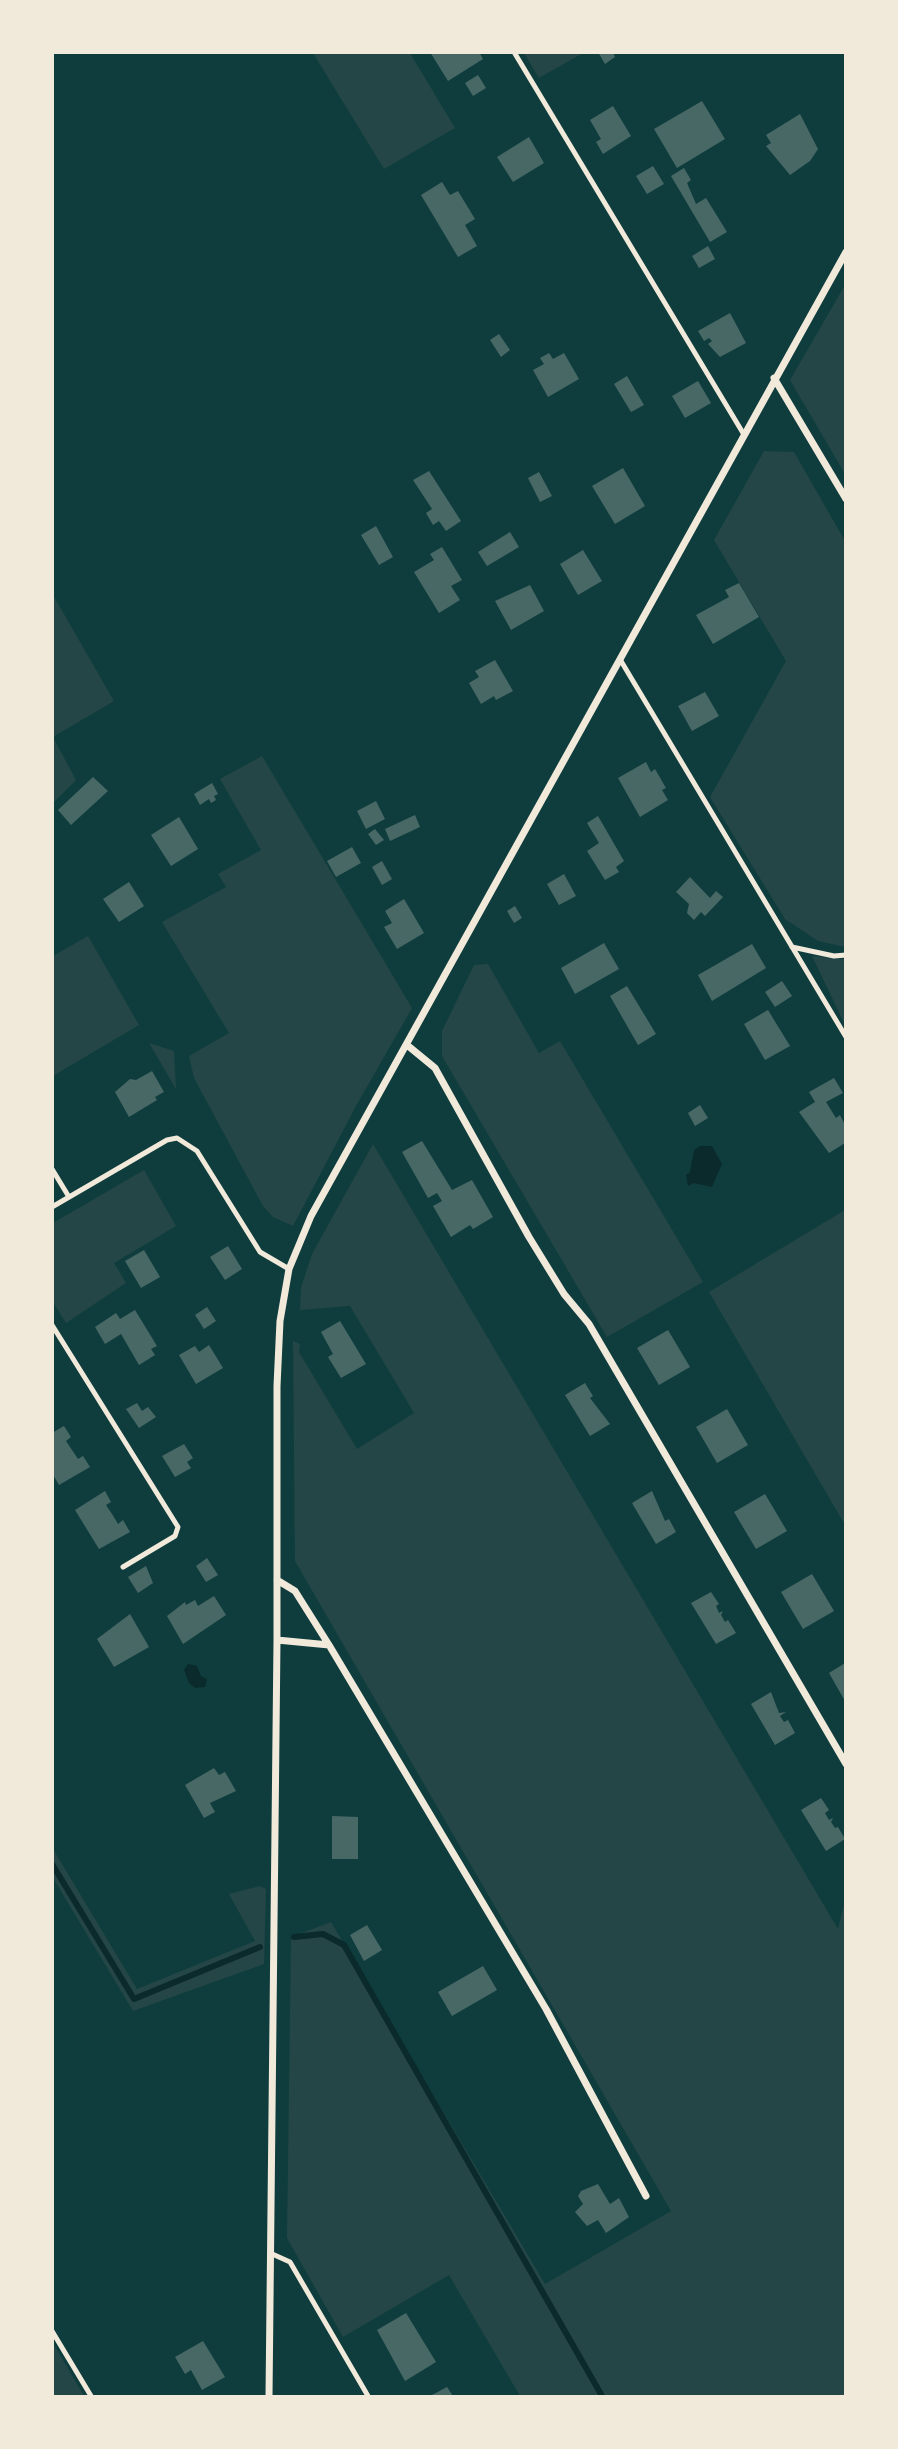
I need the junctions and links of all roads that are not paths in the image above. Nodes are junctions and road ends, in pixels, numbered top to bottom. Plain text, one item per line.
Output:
1 (514, 52) edge
2 (845, 252) edge
3 (774, 378) junction
4 (743, 433) junction
5 (845, 499) edge
6 (621, 661) junction
7 (792, 947) junction
8 (845, 955) edge
9 (845, 1037) edge
10 (407, 1045) junction
11 (52, 1168) edge
12 (69, 1197) junction
13 (52, 1207) edge
14 (289, 1269) junction
15 (52, 1325) edge
16 (123, 1567) dead end
17 (277, 1580) junction
18 (277, 1640) junction
19 (329, 1645) junction
20 (845, 1764) edge
21 (646, 2196) dead end
22 (270, 2253) junction
23 (52, 2331) edge
24 (91, 2396) edge
25 (269, 2396) edge
26 (368, 2396) edge

1 - 4 lane
2 - 3 street
3 - 4 street
3 - 5 street
4 - 6 street
6 - 7 lane
6 - 10 street
7 - 8 lane
7 - 9 lane
10 - 14 street
10 - 20 street
11 - 12 lane
12 - 13 lane
12 - 14 lane
14 - 17 street
15 - 16 lane
17 - 18 street
17 - 19 street
18 - 19 street
18 - 22 street
19 - 21 street
22 - 25 street
22 - 26 lane
23 - 24 lane

